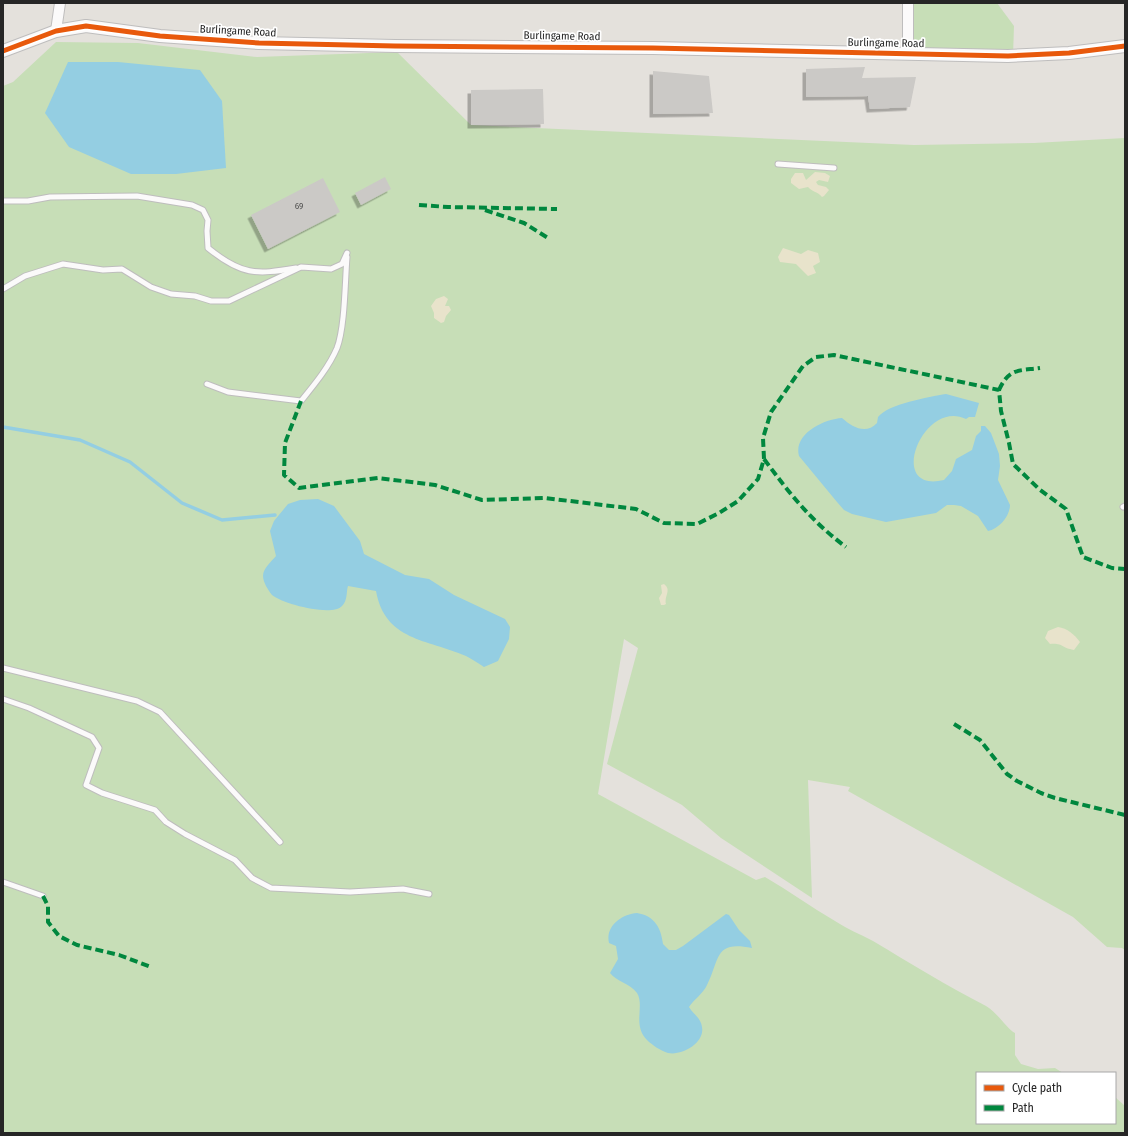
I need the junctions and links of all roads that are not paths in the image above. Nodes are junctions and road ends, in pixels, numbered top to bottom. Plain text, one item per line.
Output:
1 (60, 3) edge
2 (908, 3) edge
3 (56, 31) junction
4 (1125, 46) edge
5 (3, 51) edge
6 (908, 54) junction
7 (778, 164) dead end
8 (834, 168) dead end
9 (3, 201) edge
10 (301, 267) junction
11 (3, 289) edge
12 (207, 384) dead end
13 (3, 668) edge
14 (3, 699) edge
15 (280, 842) dead end
16 (3, 882) edge
17 (429, 894) dead end
18 (43, 896) dead end

1 - 3 street
2 - 6 street
3 - 5 street, Burlingame Road
3 - 6 street, Burlingame Road
4 - 6 street, Burlingame Road
7 - 8 lane
9 - 10 lane
10 - 11 lane
10 - 12 lane
13 - 15 lane
14 - 17 lane
16 - 18 lane

